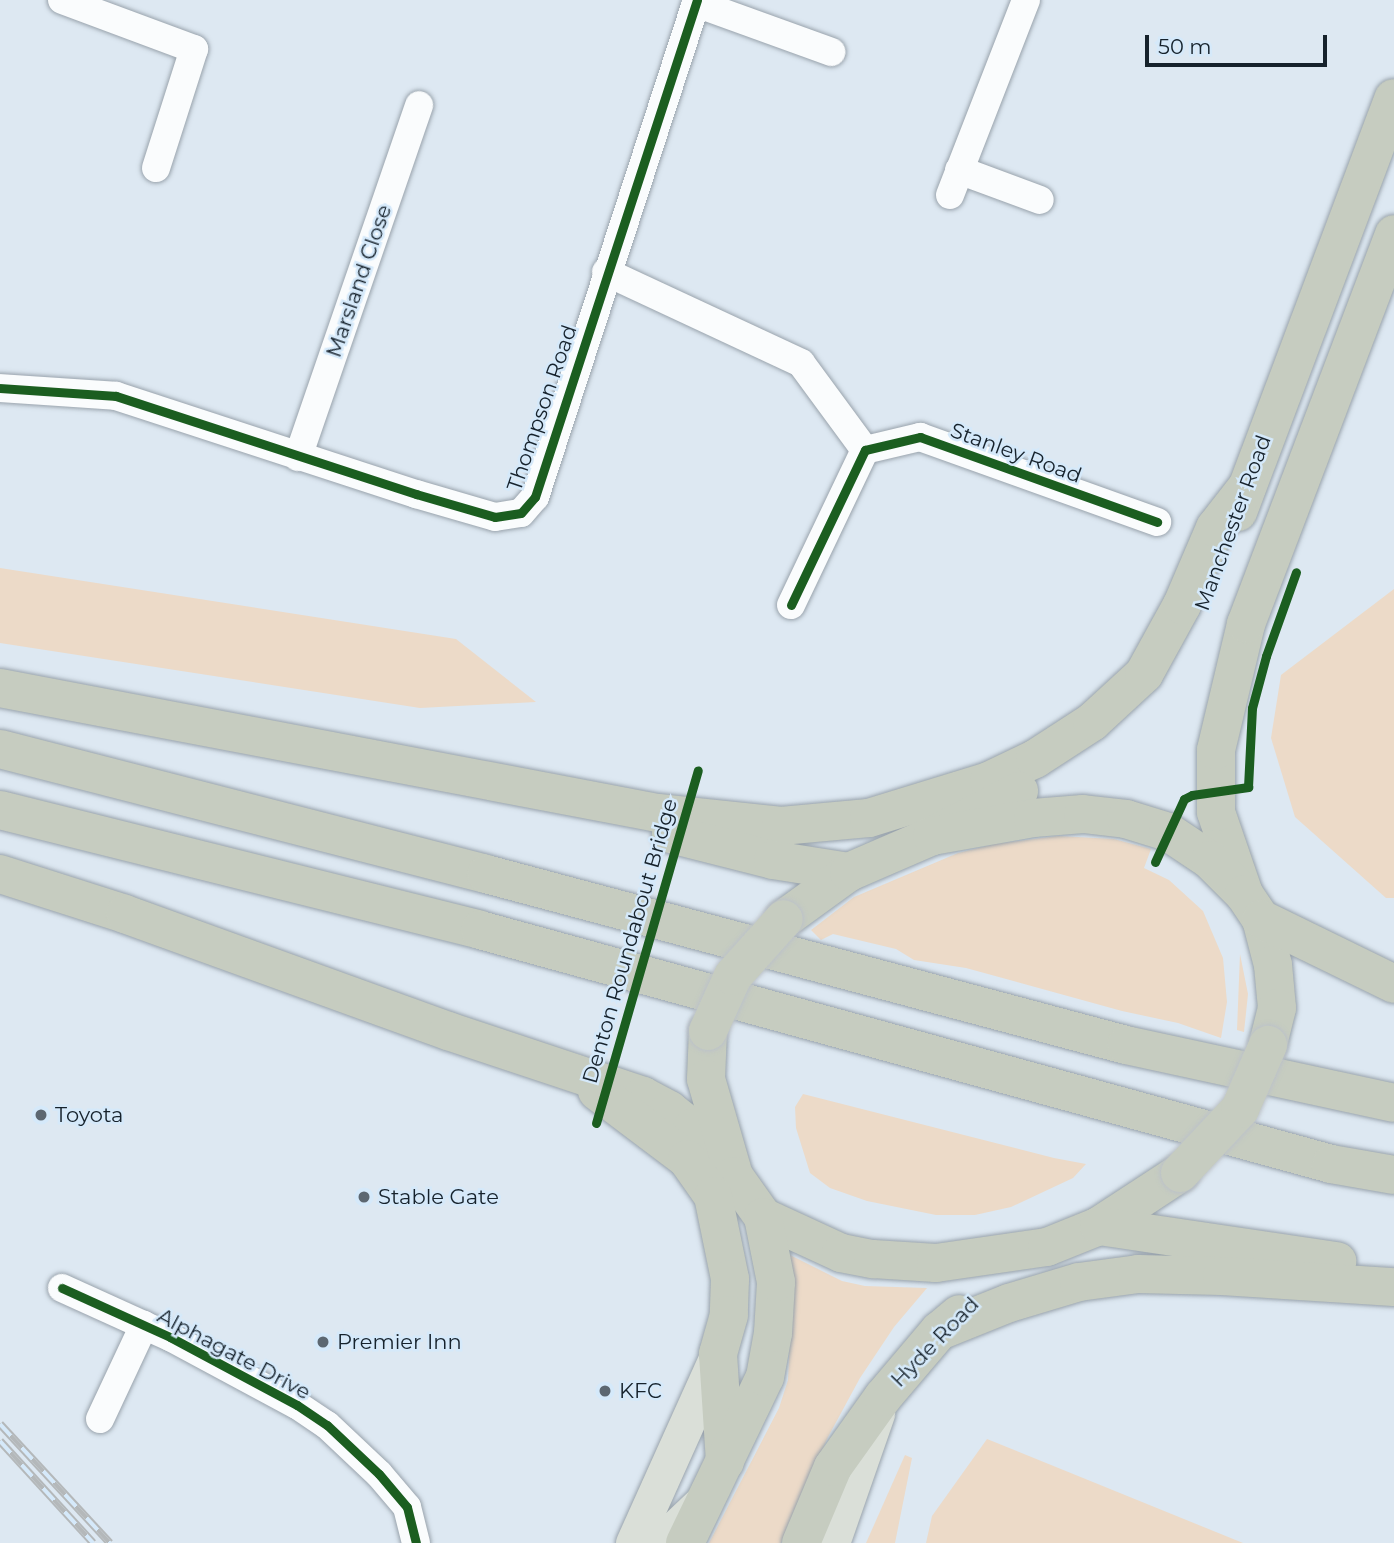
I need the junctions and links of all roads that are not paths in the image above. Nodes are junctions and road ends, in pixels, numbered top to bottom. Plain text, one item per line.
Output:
1 (62, 0) edge
2 (1026, 0) edge
3 (697, 2) edge
4 (831, 52) dead end
5 (1394, 98) edge
6 (419, 106) dead end
7 (156, 168) dead end
8 (1040, 200) dead end
9 (1394, 234) edge
10 (606, 272) junction
11 (0, 388) edge
12 (865, 450) junction
13 (298, 457) junction
14 (1247, 487) junction
15 (1157, 522) dead end
16 (791, 605) dead end
17 (0, 688) edge
18 (0, 749) edge
19 (0, 810) edge
20 (932, 836) junction
21 (777, 843) junction
22 (849, 872) junction
23 (0, 874) edge
24 (1252, 906) junction
25 (1394, 984) edge
26 (1394, 1103) edge
27 (637, 1108) junction
28 (1394, 1175) edge
29 (734, 1177) junction
30 (763, 1217) junction
31 (1099, 1226) junction
32 (1047, 1247) junction
33 (1394, 1270) edge
34 (1394, 1287) edge
35 (62, 1288) dead end
36 (144, 1325) junction
37 (939, 1331) junction
38 (718, 1354) junction
39 (883, 1397) junction
40 (100, 1419) dead end
41 (717, 1479) junction
42 (416, 1543) edge
43 (633, 1543) edge
44 (659, 1543) edge
45 (685, 1543) edge
46 (801, 1543) edge
47 (832, 1543) edge

1 - 7 street
2 - 8 street
3 - 4 street
3 - 10 street, Thompson Road
5 - 14 highway, Manchester Road
6 - 13 street, Marsland Close
9 - 24 highway
10 - 12 street
10 - 13 street, Thompson Road
11 - 13 street, Thompson Road
12 - 15 street, Stanley Road
12 - 16 street
14 - 20 highway, Manchester Road
14 - 21 highway
17 - 21 highway
18 - 26 highway
19 - 28 highway
20 - 22 highway
20 - 24 highway
21 - 22 highway
22 - 29 highway, bridge
23 - 27 highway
24 - 25 highway
24 - 31 highway, bridge
27 - 29 highway
27 - 38 highway
29 - 30 highway
30 - 32 highway
30 - 41 highway
31 - 32 highway
31 - 33 highway
32 - 37 highway, Hyde Road
34 - 37 highway
35 - 36 street, Alphagate Drive
36 - 40 street
36 - 42 street, Alphagate Drive
37 - 39 highway, Hyde Road
38 - 41 highway
38 - 43 main road
39 - 46 highway
39 - 47 main road, Hyde Road
41 - 44 main road
41 - 45 highway

